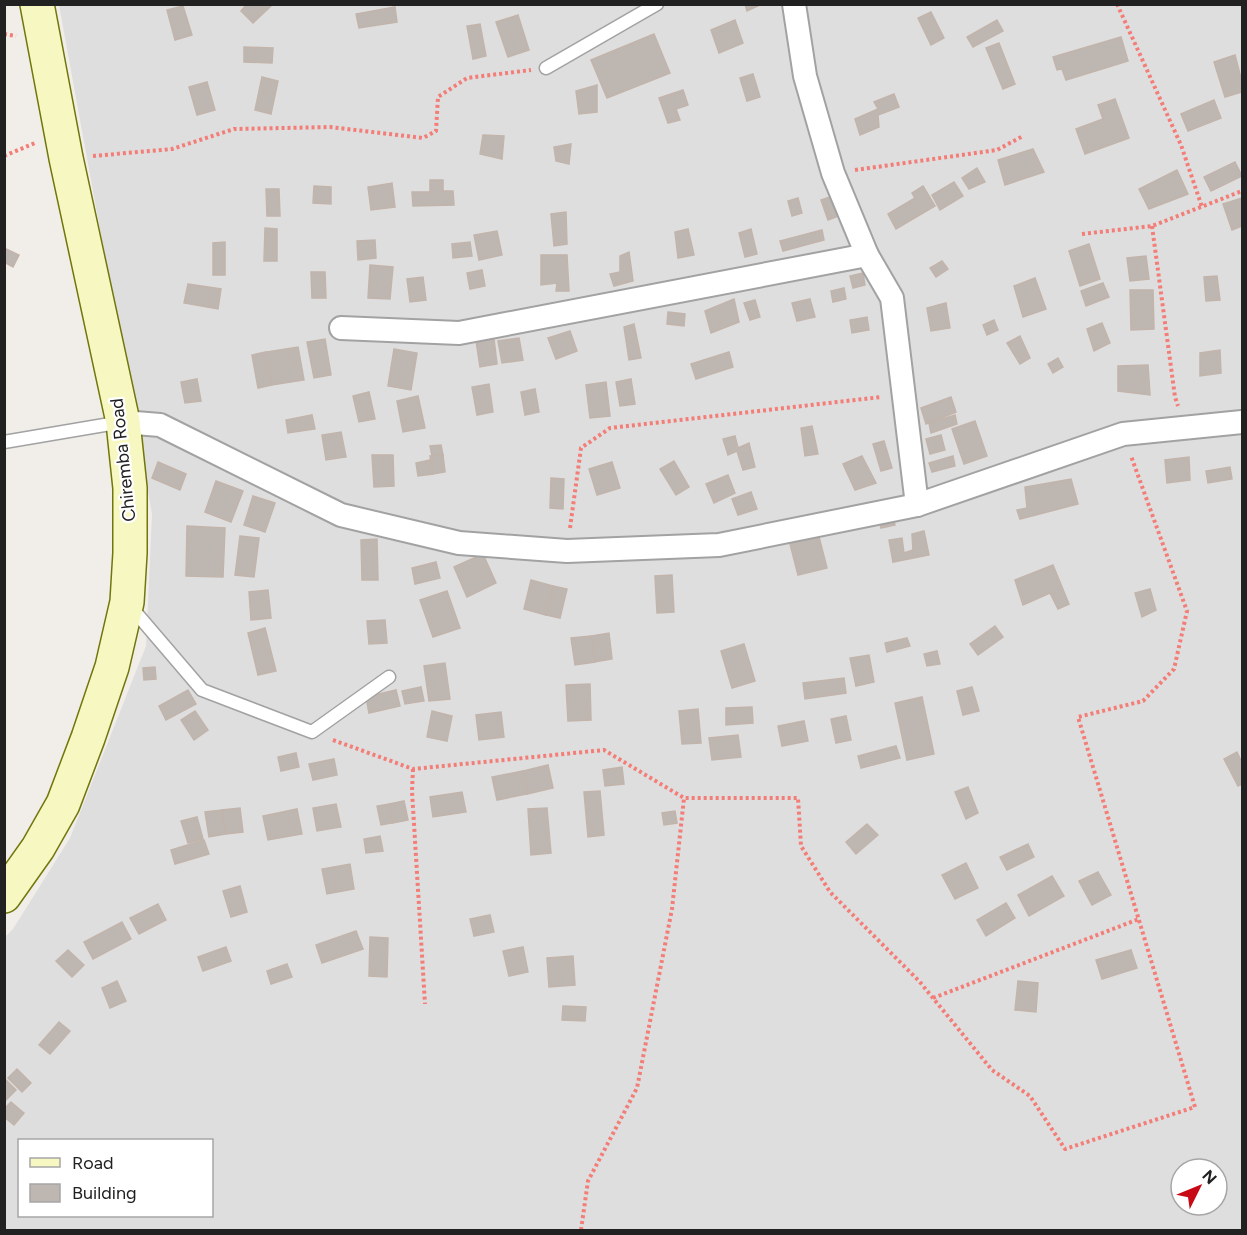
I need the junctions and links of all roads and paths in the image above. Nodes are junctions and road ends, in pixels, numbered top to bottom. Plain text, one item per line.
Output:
1 (37, 4) edge
2 (657, 4) edge
3 (794, 4) edge
4 (1117, 4) edge
5 (546, 68) joint
6 (1023, 136) dead end
7 (66, 158) junction
8 (833, 173) junction
9 (1242, 191) edge
10 (1202, 207) junction
11 (1152, 226) junction
12 (1082, 234) dead end
13 (867, 255) junction
14 (341, 328) dead end
15 (902, 394) junction
16 (123, 422) junction
17 (1242, 422) edge
18 (1186, 428) junction
19 (1123, 434) junction
20 (4, 442) edge
21 (917, 505) junction
22 (567, 551) junction
23 (127, 602) junction
24 (389, 677) dead end
25 (312, 732) junction
26 (413, 769) junction
27 (684, 798) junction
28 (4, 896) edge
29 (1139, 919) junction
30 (933, 998) junction
31 (425, 1004) dead end
32 (581, 1230) edge

1 - 7 main road, Chiremba Road
2 - 5 lane
3 - 8 street
4 - 10 path
5 - 7 path
6 - 8 path
7 - 16 main road, Chiremba Road
8 - 13 street
9 - 10 path
10 - 11 path
11 - 12 path
11 - 18 path
13 - 14 street
13 - 15 street
15 - 21 street
15 - 22 path
16 - 20 lane
16 - 22 street
16 - 23 main road, Chiremba Road
17 - 18 street
18 - 19 street
19 - 21 street
19 - 29 path
21 - 22 street
23 - 25 lane
23 - 28 main road, Chiremba Road
24 - 25 lane
25 - 26 path
26 - 27 path
26 - 31 path
27 - 30 path
27 - 32 path
29 - 30 path
29 - 30 path

